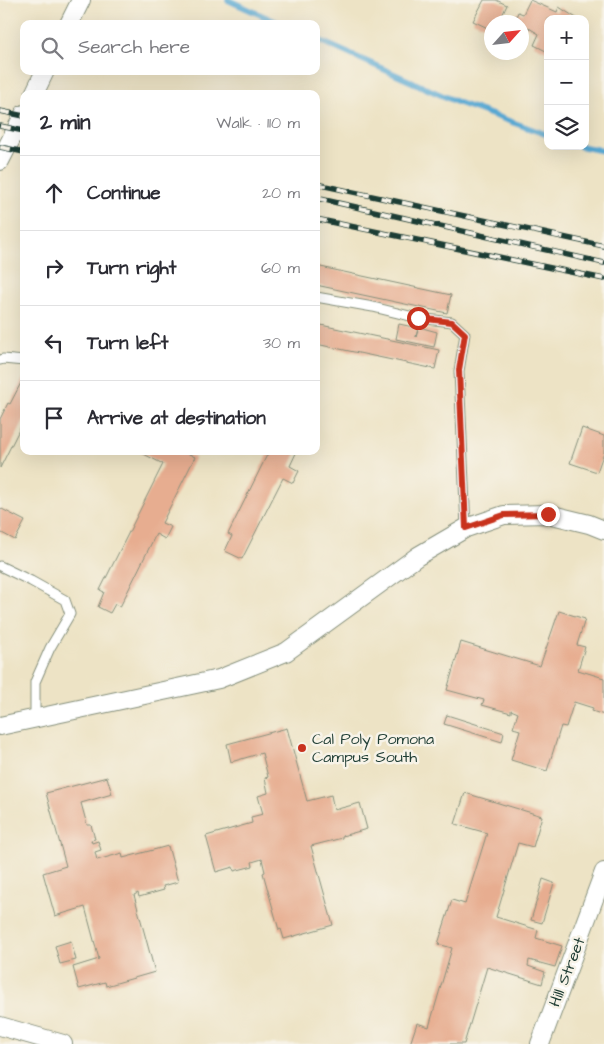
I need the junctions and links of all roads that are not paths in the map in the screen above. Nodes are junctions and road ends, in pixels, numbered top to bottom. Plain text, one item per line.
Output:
1 (81, 0) edge
2 (71, 20) edge
3 (43, 75) edge
4 (36, 90) edge
5 (20, 122) edge
6 (0, 161) edge
7 (320, 297) edge
8 (0, 360) edge
9 (20, 361) edge
10 (466, 528) junction
11 (604, 530) edge
12 (0, 566) edge
13 (34, 719) junction
14 (0, 726) edge
15 (604, 872) edge
16 (0, 1026) edge
17 (63, 1044) edge
18 (540, 1044) edge

1 - 2 street
3 - 4 street
5 - 6 street
7 - 10 lane
8 - 9 lane
10 - 11 street
10 - 13 street
12 - 13 lane
13 - 14 street
15 - 18 street, Hill Street
16 - 17 street

